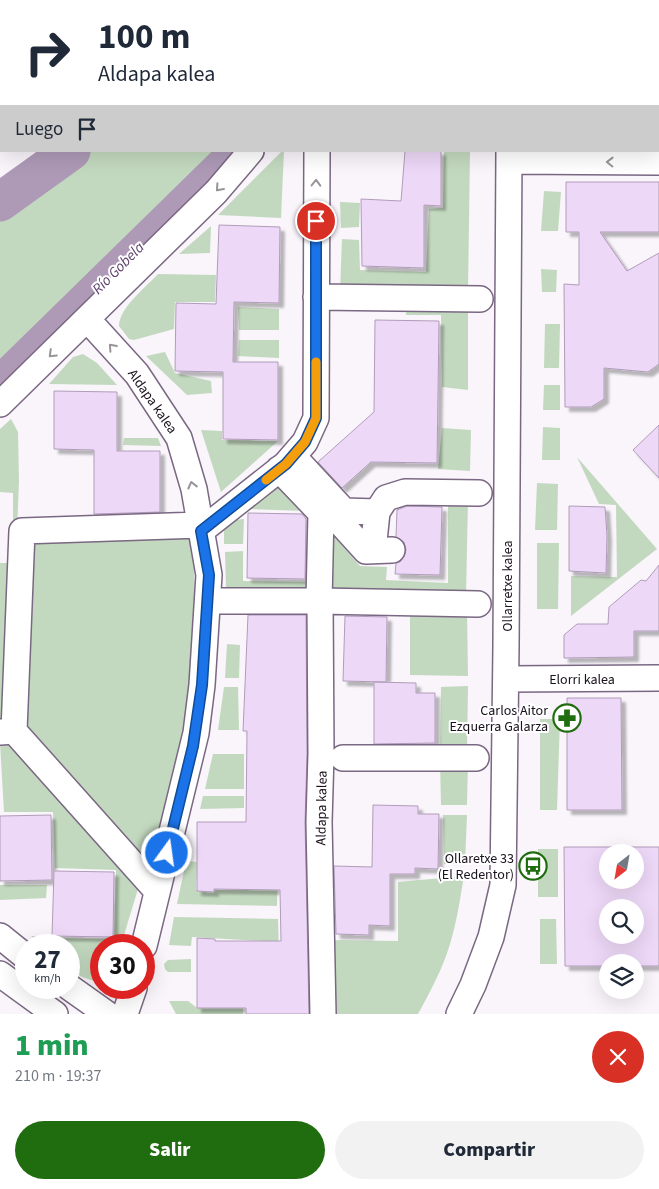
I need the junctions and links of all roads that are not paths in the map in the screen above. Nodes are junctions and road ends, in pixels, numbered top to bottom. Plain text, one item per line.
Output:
1 (250, 152) edge
2 (316, 152) edge
3 (509, 156) edge
4 (659, 162) edge
5 (316, 297) junction
6 (480, 300) dead end
7 (87, 320) junction
8 (0, 404) edge
9 (286, 463) junction
10 (479, 493) dead end
11 (377, 512) junction
12 (200, 528) junction
13 (208, 601) junction
14 (320, 601) junction
15 (478, 604) dead end
16 (659, 678) edge
17 (506, 679) junction
18 (7, 732) edge
19 (343, 758) dead end
20 (476, 758) dead end
21 (156, 890) junction
22 (147, 934) edge
23 (0, 936) edge
24 (15, 948) edge
25 (0, 974) edge
26 (80, 995) edge
27 (130, 999) edge
28 (54, 1014) edge
29 (107, 1014) edge
30 (124, 1014) edge
31 (323, 1014) edge
32 (459, 1014) edge

1 -> 7 street
5 -> 2 street
4 -> 3 street
3 - 17 street, Ollarretxe kalea
5 - 6 street
5 - 9 street
7 -> 8 street
12 -> 7 street, Aldapa kalea
9 - 11 street
9 - 11 street
9 - 12 street
9 - 14 street, Aldapa kalea
10 - 11 street
12 - 13 street, Aldapa kalea
12 - 18 street
13 - 14 street
13 - 21 street, Aldapa kalea
14 - 15 street
14 - 31 street, Aldapa kalea
16 - 17 street, Elorri kalea
17 - 32 street, Ollarretxe kalea
18 - 21 street
19 - 20 street, Aldapa kalea
21 - 22 street, Aldapa kalea
23 - 24 street
25 - 28 street
26 - 29 street
27 - 30 street

